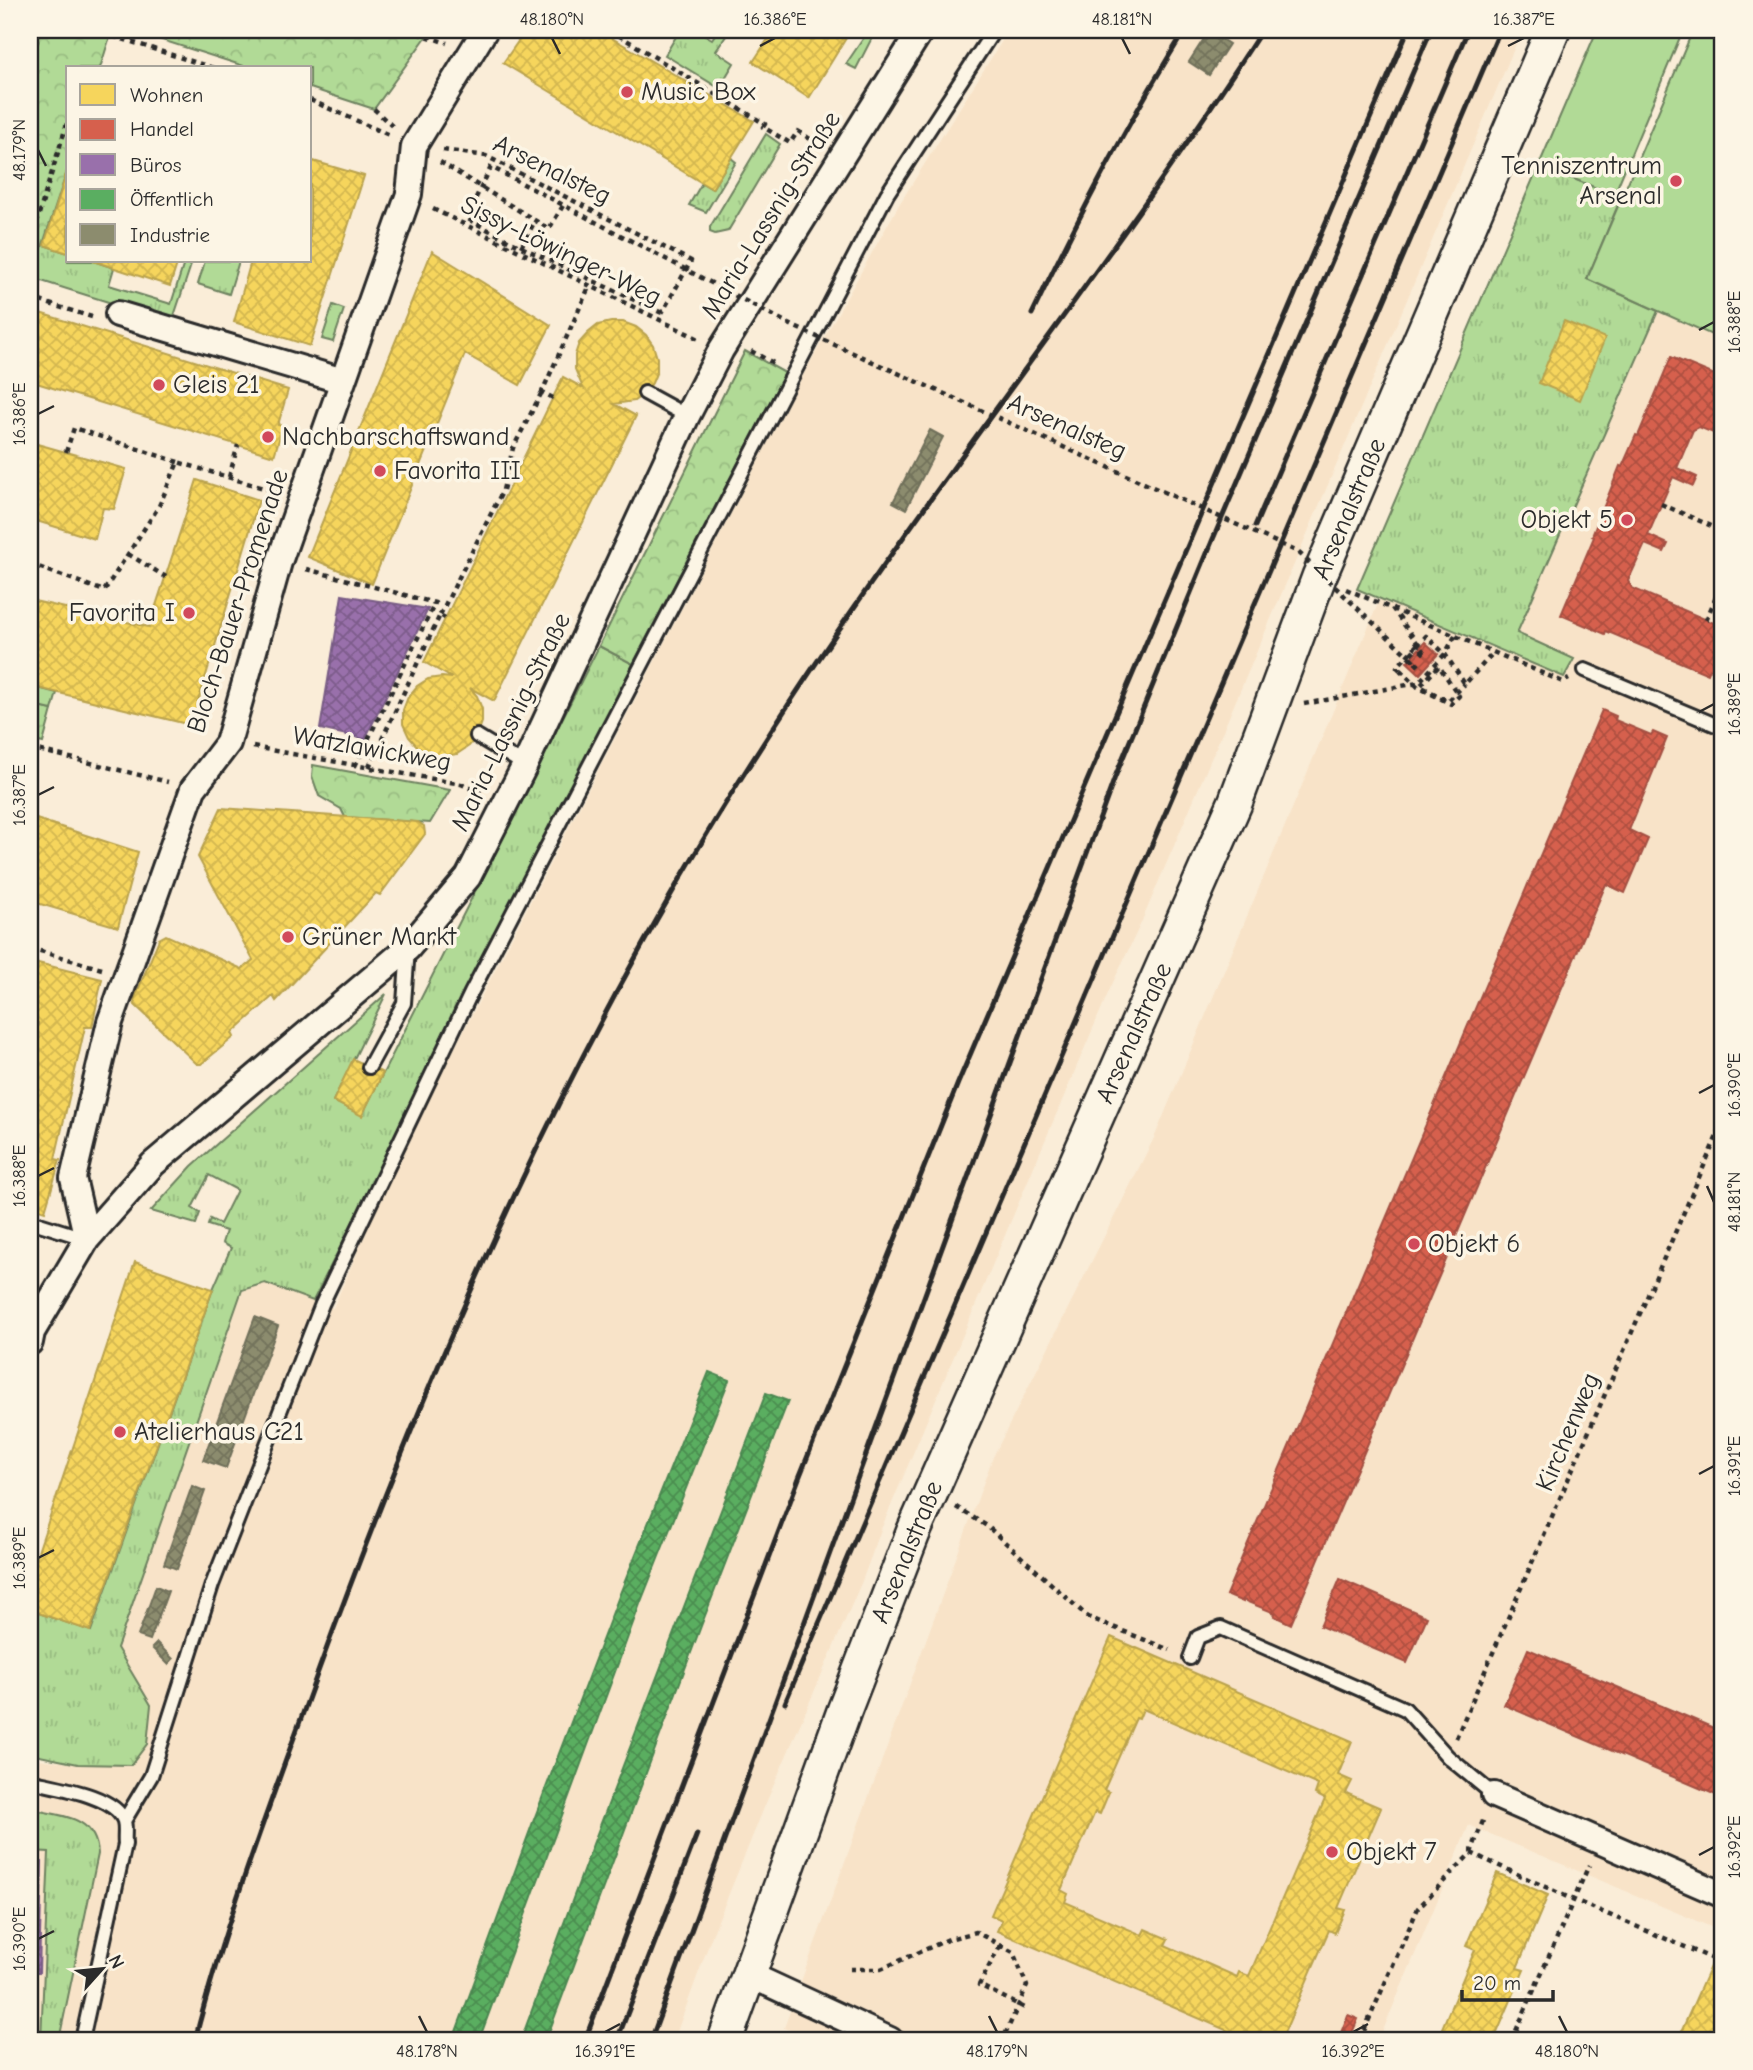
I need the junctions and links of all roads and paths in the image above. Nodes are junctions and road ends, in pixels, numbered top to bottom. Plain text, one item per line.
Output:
1 (40, 30) edge
2 (94, 30) edge
3 (408, 30) edge
4 (610, 30) edge
5 (921, 30) edge
6 (994, 30) edge
7 (1553, 30) edge
8 (478, 40) edge
9 (30, 64) edge
10 (207, 66) edge
11 (312, 101) edge
12 (66, 126) edge
13 (414, 146) junction
14 (840, 159) junction
15 (429, 197) dead end
16 (564, 204) junction
17 (535, 221) junction
18 (30, 243) edge
19 (521, 247) junction
20 (589, 288) junction
21 (30, 298) edge
22 (118, 314) joint
23 (725, 345) junction
24 (795, 374) junction
25 (343, 381) junction
26 (542, 392) junction
27 (645, 393) dead end
28 (553, 398) dead end
29 (687, 416) junction
30 (238, 445) dead end
31 (65, 452) dead end
32 (178, 462) junction
33 (229, 477) junction
34 (301, 500) junction
35 (1661, 504) dead end
36 (1723, 531) edge
37 (128, 554) junction
38 (279, 562) junction
39 (30, 564) edge
40 (166, 577) dead end
41 (1320, 577) junction
42 (1723, 581) edge
43 (1392, 608) junction
44 (1706, 620) dead end
45 (1455, 636) junction
46 (1418, 646) junction
47 (1493, 653) junction
48 (1445, 654) junction
49 (1407, 656) junction
50 (1585, 670) joint
51 (1465, 684) junction
52 (1270, 710) junction
53 (1723, 728) edge
54 (477, 736) dead end
55 (228, 743) junction
56 (30, 748) edge
57 (525, 765) junction
58 (355, 766) junction
59 (369, 767) junction
60 (193, 789) junction
61 (506, 804) junction
62 (30, 948) edge
63 (408, 948) junction
64 (126, 976) junction
65 (369, 1066) dead end
66 (1723, 1122) edge
67 (30, 1221) edge
68 (87, 1239) junction
69 (30, 1342) edge
70 (930, 1493) junction
71 (1191, 1658) joint
72 (1448, 1757) junction
73 (30, 1781) edge
74 (1494, 1795) junction
75 (124, 1821) junction
76 (1599, 1841) junction
77 (1471, 1853) junction
78 (1723, 1895) edge
79 (1574, 1900) junction
80 (1000, 1946) junction
81 (1723, 1963) edge
82 (850, 1969) dead end
83 (750, 1975) junction
84 (1019, 2005) junction
85 (1025, 2008) dead end
86 (1005, 2035) dead end
87 (82, 2040) edge
88 (725, 2040) edge
89 (890, 2040) edge
90 (1360, 2040) edge
91 (1512, 2040) edge

1 - 9 path
2 - 10 path
3 - 8 path
4 - 14 path
5 - 14 street, Maria-Lassnig-Straße
6 - 24 lane
7 - 41 main road, Arsenalstraße
8 - 13 street, Bloch-Bauer-Promenade
11 - 13 path
12 - 18 path
13 - 17 path, Arsenalsteg
13 - 19 path, Arsenalsteg, bridge
13 - 25 street, Bloch-Bauer-Promenade
14 - 23 street, Maria-Lassnig-Straße
15 - 20 path, Sissy-Löwinger-Weg
16 - 17 path
16 - 19 path, Arsenalsteg, bridge
16 - 49 path, Arsenalsteg, bridge
17 - 19 path
20 - 23 path, Sissy-Löwinger-Weg
20 - 26 path
21 - 22 path
22 - 25 street
23 - 24 path, Sissy-Löwinger-Weg
23 - 29 street, Maria-Lassnig-Straße
24 - 75 lane
25 - 34 street, Bloch-Bauer-Promenade
26 - 28 path
26 - 59 path
27 - 29 lane
29 - 57 street, Maria-Lassnig-Straße
30 - 33 path
31 - 32 path
32 - 33 path
32 - 37 path
33 - 34 path
34 - 38 street, Bloch-Bauer-Promenade
35 - 36 path
37 - 39 path
37 - 40 path
38 - 55 street, Bloch-Bauer-Promenade
38 - 58 path
41 - 43 path
41 - 52 main road, Arsenalstraße
42 - 44 path
43 - 45 path
43 - 46 path
45 - 47 path
45 - 48 path
46 - 48 path
46 - 49 path, bridge
46 - 49 path, Arsenalsteg, bridge
47 - 50 path
47 - 51 path
48 - 51 path
48 - 52 path
49 - 51 path, bridge
50 - 53 lane
52 - 70 main road, Arsenalstraße
54 - 57 lane
55 - 58 path, Watzlawickweg
55 - 60 street, Bloch-Bauer-Promenade
56 - 60 path
57 - 61 street, Maria-Lassnig-Straße
58 - 59 path, Watzlawickweg
59 - 61 path, Watzlawickweg
60 - 64 street, Bloch-Bauer-Promenade
61 - 63 street, Maria-Lassnig-Straße
62 - 64 path
63 - 65 lane
63 - 68 street, Maria-Lassnig-Straße
64 - 68 street, Bloch-Bauer-Promenade
66 - 72 path, Kirchenweg
67 - 68 lane
68 - 69 street, Maria-Lassnig-Straße
70 - 71 path
70 - 83 main road, Arsenalstraße
71 - 72 lane
72 - 74 lane
73 - 75 lane
74 - 76 street
74 - 77 path
75 - 87 lane
76 - 78 street
76 - 79 path
77 - 79 path
77 - 90 path
79 - 81 path
79 - 91 path
80 - 82 path
80 - 84 path
80 - 84 path
83 - 88 main road, Arsenalstraße
83 - 89 street
84 - 85 path
84 - 86 path

